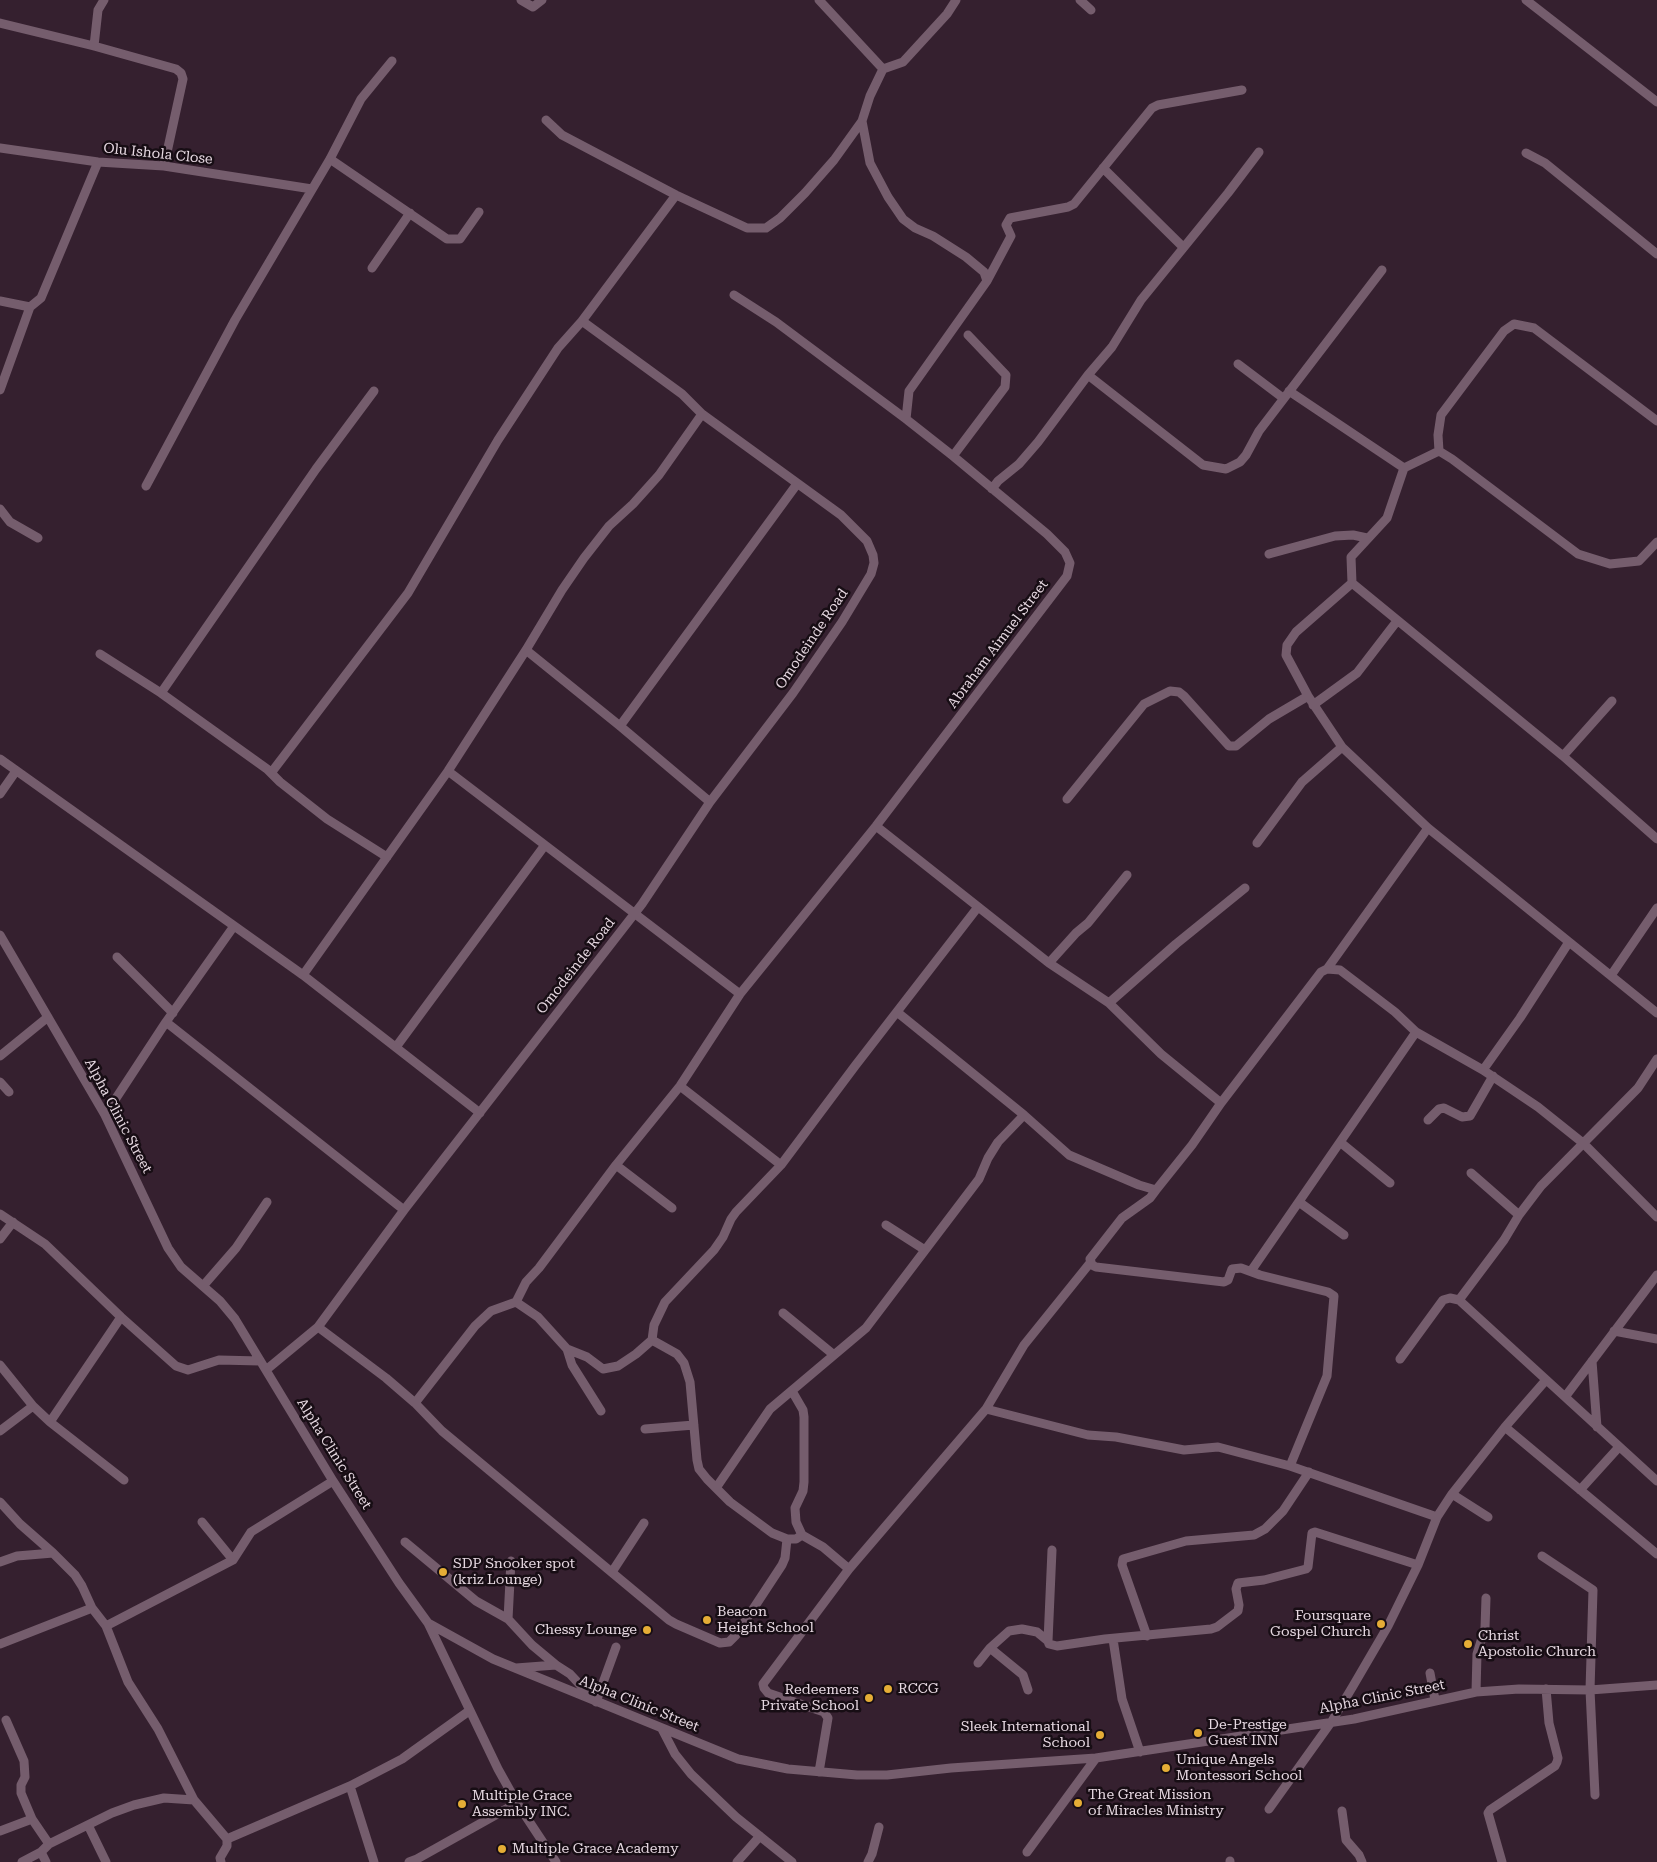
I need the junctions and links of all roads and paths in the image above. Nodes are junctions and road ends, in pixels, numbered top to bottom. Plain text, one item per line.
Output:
1 (104, 0) edge
2 (521, 0) edge
3 (542, 0) edge
4 (819, 0) edge
5 (956, 0) edge
6 (1080, 0) edge
7 (1526, 0) edge
8 (1091, 10) dead end
9 (0, 23) edge
10 (94, 46) junction
11 (392, 61) dead end
12 (883, 69) junction
13 (1242, 90) dead end
14 (1657, 102) edge
15 (546, 120) dead end
16 (862, 121) junction
17 (0, 148) edge
18 (1259, 152) dead end
19 (1526, 153) dead end
20 (330, 159) junction
21 (98, 162) junction
22 (164, 166) junction
23 (1103, 168) junction
24 (312, 189) junction
25 (676, 195) junction
26 (479, 212) dead end
27 (410, 213) junction
28 (1183, 247) junction
29 (1657, 254) edge
30 (372, 268) dead end
31 (1382, 270) dead end
32 (987, 281) junction
33 (734, 295) dead end
34 (0, 300) edge
35 (30, 307) junction
36 (582, 321) junction
37 (968, 335) dead end
38 (1238, 364) dead end
39 (1088, 375) junction
40 (0, 390) edge
41 (374, 391) dead end
42 (1286, 395) junction
43 (702, 414) junction
44 (906, 419) junction
45 (1657, 421) edge
46 (1439, 451) junction
47 (953, 456) junction
48 (1404, 468) junction
49 (797, 484) junction
50 (146, 486) dead end
51 (992, 489) junction
52 (0, 509) edge
53 (38, 538) dead end
54 (1367, 538) junction
55 (1657, 542) edge
56 (1269, 554) dead end
57 (1352, 583) junction
58 (1397, 621) junction
59 (526, 650) junction
60 (100, 654) dead end
61 (161, 693) junction
62 (1308, 696) junction
63 (1612, 701) dead end
64 (1313, 705) junction
65 (620, 726) junction
66 (1342, 747) junction
67 (1563, 756) junction
68 (0, 758) edge
69 (448, 770) junction
70 (16, 771) junction
71 (271, 773) junction
72 (0, 794) edge
73 (1067, 799) dead end
74 (710, 802) junction
75 (876, 826) junction
76 (1428, 828) junction
77 (1657, 839) edge
78 (1258, 843) dead end
79 (546, 845) junction
80 (387, 857) junction
81 (1127, 875) dead end
82 (1245, 888) dead end
83 (978, 907) junction
84 (1657, 908) edge
85 (635, 912) junction
86 (234, 926) junction
87 (0, 935) edge
88 (1569, 942) junction
89 (117, 957) dead end
90 (1049, 963) junction
91 (1327, 969) junction
92 (1612, 974) junction
93 (303, 975) junction
94 (740, 994) junction
95 (1109, 1003) junction
96 (173, 1012) junction
97 (897, 1012) junction
98 (1657, 1013) edge
99 (48, 1017) junction
100 (166, 1022) junction
101 (1416, 1032) junction
102 (396, 1047) junction
103 (0, 1055) edge
104 (1657, 1059) edge
105 (1483, 1070) junction
106 (1493, 1076) junction
107 (0, 1082) edge
108 (680, 1086) junction
109 (8, 1092) dead end
110 (1221, 1103) junction
111 (480, 1113) junction
112 (105, 1115) junction
113 (1024, 1115) junction
114 (1428, 1120) dead end
115 (1340, 1142) junction
116 (1583, 1143) junction
117 (781, 1165) junction
118 (616, 1166) junction
119 (1471, 1173) dead end
120 (1390, 1183) dead end
121 (1156, 1190) junction
122 (267, 1202) dead end
123 (1299, 1202) junction
124 (672, 1208) dead end
125 (404, 1210) junction
126 (0, 1214) edge
127 (1519, 1215) junction
128 (1657, 1217) edge
129 (13, 1222) junction
130 (886, 1225) dead end
131 (1344, 1235) dead end
132 (0, 1239) edge
133 (925, 1250) junction
134 (1090, 1262) junction
135 (1251, 1272) junction
136 (1657, 1275) edge
137 (202, 1286) junction
138 (1459, 1300) junction
139 (516, 1302) junction
140 (784, 1313) dead end
141 (122, 1317) junction
142 (318, 1327) junction
143 (1614, 1331) junction
144 (1657, 1339) edge
145 (652, 1340) junction
146 (567, 1349) junction
147 (834, 1355) junction
148 (1400, 1359) dead end
149 (260, 1361) junction
150 (1592, 1361) junction
151 (0, 1364) edge
152 (266, 1370) junction
153 (1546, 1380) junction
154 (792, 1391) junction
155 (1565, 1397) junction
156 (415, 1403) junction
157 (33, 1406) junction
158 (986, 1409) junction
159 (601, 1411) dead end
160 (50, 1422) junction
161 (694, 1425) junction
162 (1505, 1427) junction
163 (1597, 1427) junction
164 (646, 1429) dead end
165 (0, 1431) edge
166 (1619, 1448) junction
167 (1290, 1466) junction
168 (1309, 1472) junction
169 (124, 1480) dead end
170 (334, 1481) junction
171 (1657, 1481) edge
172 (716, 1488) junction
173 (1580, 1490) junction
174 (1452, 1494) junction
175 (0, 1502) edge
176 (1437, 1517) junction
177 (1488, 1517) dead end
178 (202, 1522) dead end
179 (644, 1522) dead end
180 (802, 1536) junction
181 (787, 1539) junction
182 (405, 1542) dead end
183 (1052, 1550) dead end
184 (53, 1553) junction
185 (1657, 1554) edge
186 (1542, 1556) dead end
187 (234, 1560) junction
188 (511, 1561) dead end
189 (0, 1562) edge
190 (1418, 1565) junction
191 (849, 1569) junction
192 (612, 1572) junction
193 (1486, 1598) dead end
194 (92, 1608) junction
195 (508, 1619) junction
196 (428, 1623) junction
197 (106, 1626) junction
198 (1147, 1636) junction
199 (1114, 1639) junction
200 (1048, 1641) junction
201 (0, 1644) edge
202 (616, 1647) dead end
203 (990, 1648) junction
204 (978, 1663) dead end
205 (556, 1665) junction
206 (514, 1668) junction
207 (1430, 1673) dead end
208 (1657, 1685) edge
209 (1546, 1689) junction
210 (1028, 1690) dead end
211 (1590, 1690) junction
212 (1476, 1692) junction
213 (1435, 1700) junction
214 (596, 1702) junction
215 (469, 1711) junction
216 (6, 1720) dead end
217 (1332, 1721) junction
218 (662, 1729) junction
219 (1140, 1752) junction
220 (1096, 1758) junction
221 (820, 1772) junction
222 (350, 1786) junction
223 (1595, 1795) dead end
224 (194, 1800) junction
225 (517, 1803) junction
226 (1269, 1809) dead end
227 (1342, 1812) dead end
228 (32, 1819) junction
229 (88, 1825) junction
230 (879, 1827) dead end
231 (0, 1831) edge
232 (760, 1836) junction
233 (227, 1839) junction
234 (49, 1844) junction
235 (41, 1852) junction
236 (1027, 1852) dead end
237 (22, 1862) edge
238 (46, 1862) edge
239 (106, 1862) edge
240 (221, 1862) edge
241 (374, 1862) edge
242 (409, 1862) edge
243 (556, 1862) edge
244 (737, 1862) edge
245 (792, 1862) edge
246 (868, 1862) edge
247 (1362, 1862) edge
248 (1502, 1862) edge

1 - 10 street
2 - 3 street
4 - 12 street
5 - 12 street
6 - 8 street
7 - 14 street
9 - 10 street
10 - 22 street
11 - 20 street
12 - 16 street
13 - 23 street
15 - 25 street
16 - 25 street
16 - 32 street
17 - 21 street, Olu Ishola Close
18 - 28 street
19 - 29 street
20 - 24 street
20 - 27 street
21 - 22 street, Olu Ishola Close
21 - 35 street
22 - 24 street, Olu Ishola Close
23 - 28 street
23 - 32 street
24 - 50 street
25 - 36 street
26 - 27 street
27 - 30 street
28 - 39 street
31 - 42 street
32 - 44 street
33 - 44 street, Abraham Aimuel Street
34 - 35 street
35 - 40 street
36 - 43 street
36 - 71 street
37 - 47 street
38 - 42 street
39 - 42 street
39 - 51 street
41 - 61 street
42 - 48 street
43 - 49 street
43 - 59 street
44 - 47 street, Abraham Aimuel Street
45 - 46 street
46 - 48 street
46 - 55 street
47 - 51 street, Abraham Aimuel Street
48 - 54 street
49 - 65 street
49 - 74 street, Omodeinde Road
51 - 75 street, Abraham Aimuel Street
52 - 53 street
54 - 56 street
54 - 57 street
57 - 58 street
57 - 62 street
58 - 64 street
58 - 67 street
59 - 65 street
59 - 69 street
60 - 61 street
61 - 71 street
62 - 64 street
62 - 73 street
63 - 67 street
64 - 66 street
65 - 74 street
66 - 76 street
66 - 78 street
67 - 77 street
68 - 70 street
69 - 79 street
69 - 80 street
70 - 72 street
70 - 86 street
71 - 80 street
74 - 85 street, Omodeinde Road
75 - 83 street
75 - 94 street, Abraham Aimuel Street
76 - 88 street
76 - 91 street
79 - 85 street
79 - 102 street
80 - 93 street
81 - 90 street
82 - 95 street
83 - 90 street
83 - 97 street
84 - 92 street
85 - 94 street
85 - 111 street, Omodeinde Road
86 - 93 street
86 - 96 street
87 - 99 street, Alpha Clinic Street
88 - 92 street
88 - 105 street
89 - 96 street
90 - 95 street
91 - 101 street
91 - 110 street
92 - 98 street
93 - 102 street
94 - 108 street, Abraham Aimuel Street
95 - 110 street
96 - 100 street
97 - 113 street
97 - 117 street
99 - 103 street
99 - 112 street, Alpha Clinic Street
100 - 112 street
100 - 125 street
101 - 105 street
101 - 115 street
102 - 111 street
104 - 116 street
105 - 106 street
106 - 114 street
106 - 116 street
107 - 109 street
108 - 117 street
108 - 118 street, Abraham Aimuel Street
110 - 121 street
111 - 125 street, Omodeinde Road
112 - 137 street, Alpha Clinic Street
113 - 121 street
113 - 133 street
115 - 120 street
115 - 123 street
116 - 127 street
116 - 128 street
117 - 145 street
118 - 124 street
118 - 139 street, Abraham Aimuel Street
119 - 127 street
121 - 134 street
122 - 137 street
123 - 131 street
123 - 135 street
125 - 142 street, Omodeinde Road
126 - 129 street
127 - 138 street
129 - 132 street
129 - 141 street
130 - 133 street
133 - 147 street
134 - 135 street
134 - 158 street
135 - 167 street
136 - 143 street
137 - 149 street, Alpha Clinic Street
138 - 148 street
138 - 153 street
139 - 146 street
139 - 156 street
140 - 147 street
141 - 149 street
141 - 160 street
142 - 152 street, Omodeinde Road
142 - 156 street
143 - 144 street
143 - 150 street
145 - 146 street
145 - 161 street
146 - 159 street
147 - 154 street
149 - 152 street, Alpha Clinic Street
150 - 155 street
150 - 163 street
151 - 157 street
152 - 170 street, Alpha Clinic Street
153 - 155 street
153 - 162 street
154 - 172 street
154 - 180 street
155 - 163 street
156 - 192 street
157 - 160 street
157 - 165 street
158 - 167 street
158 - 191 street
160 - 169 street
161 - 164 street
161 - 172 street
162 - 173 street
162 - 174 street
163 - 166 street
166 - 171 street
166 - 173 street
167 - 168 street
168 - 176 street
168 - 198 street
170 - 187 street
170 - 196 street, Alpha Clinic Street
172 - 181 street
173 - 185 street
174 - 176 street
174 - 177 street
175 - 184 street
176 - 190 street
178 - 187 street
179 - 192 street
180 - 181 street
180 - 191 street
181 - 192 street
182 - 195 street
183 - 200 street
184 - 189 street
184 - 194 street
186 - 211 street
187 - 197 street
188 - 195 street
190 - 198 street
190 - 217 street
191 - 221 street
193 - 212 street
194 - 197 street
194 - 201 street
195 - 205 street
196 - 206 street, Alpha Clinic Street
196 - 215 street
197 - 224 street
198 - 199 street
199 - 200 street
199 - 219 street
200 - 203 street
202 - 214 street
203 - 204 street
203 - 210 street
205 - 206 street
205 - 214 street
206 - 214 street, Alpha Clinic Street
207 - 213 street
208 - 211 street, Alpha Clinic Street
209 - 211 street, Alpha Clinic Street
209 - 212 street, Alpha Clinic Street
209 - 248 street
211 - 223 street
212 - 213 street, Alpha Clinic Street
213 - 217 street, Alpha Clinic Street
214 - 218 street, Alpha Clinic Street
215 - 222 street
215 - 225 street
216 - 228 street
217 - 219 street, Alpha Clinic Street
217 - 226 street
218 - 221 street, Alpha Clinic Street
218 - 232 street
219 - 220 street, Alpha Clinic Street
220 - 221 street, Alpha Clinic Street
220 - 236 street
222 - 233 street
222 - 241 street
224 - 229 street
224 - 233 street
225 - 242 street
225 - 243 street
227 - 247 street
228 - 231 street
228 - 234 street
229 - 234 street
229 - 239 street
230 - 246 street
232 - 244 street
232 - 245 street
233 - 240 street
234 - 235 street
235 - 237 street
235 - 238 street

